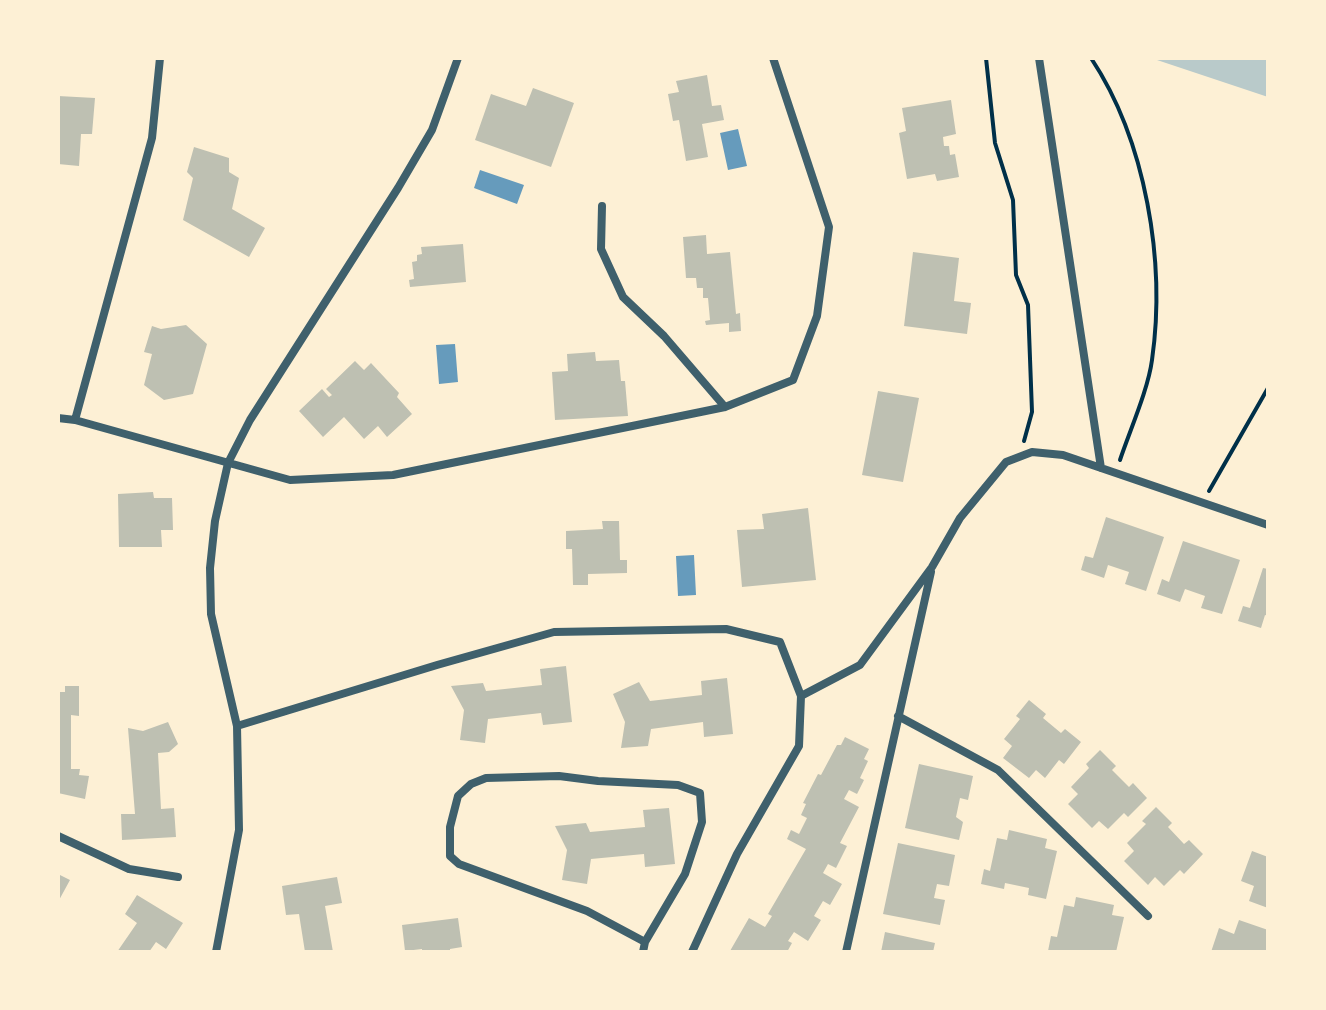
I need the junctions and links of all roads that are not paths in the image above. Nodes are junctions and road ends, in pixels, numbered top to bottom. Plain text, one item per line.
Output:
1 (160, 58) edge
2 (458, 58) edge
3 (773, 58) edge
4 (1040, 59) edge
5 (602, 206) dead end
6 (725, 407) junction
7 (58, 418) edge
8 (75, 420) junction
9 (228, 463) junction
10 (1101, 468) junction
11 (1268, 525) edge
12 (932, 567) junction
13 (801, 696) junction
14 (898, 716) junction
15 (237, 726) junction
16 (58, 836) edge
17 (178, 877) dead end
18 (1148, 916) dead end
19 (644, 947) edge
20 (216, 952) edge
21 (692, 952) edge
22 (846, 952) edge

1 - 8 street
2 - 9 street
3 - 6 street
4 - 10 street
5 - 6 street
6 - 9 street
7 - 8 street
8 - 9 street
9 - 15 street
10 - 11 street
10 - 12 street
12 - 13 street
12 - 14 street
13 - 15 street
13 - 21 street
14 - 18 street
14 - 22 street
15 - 20 street
16 - 17 street
19 - 19 street

